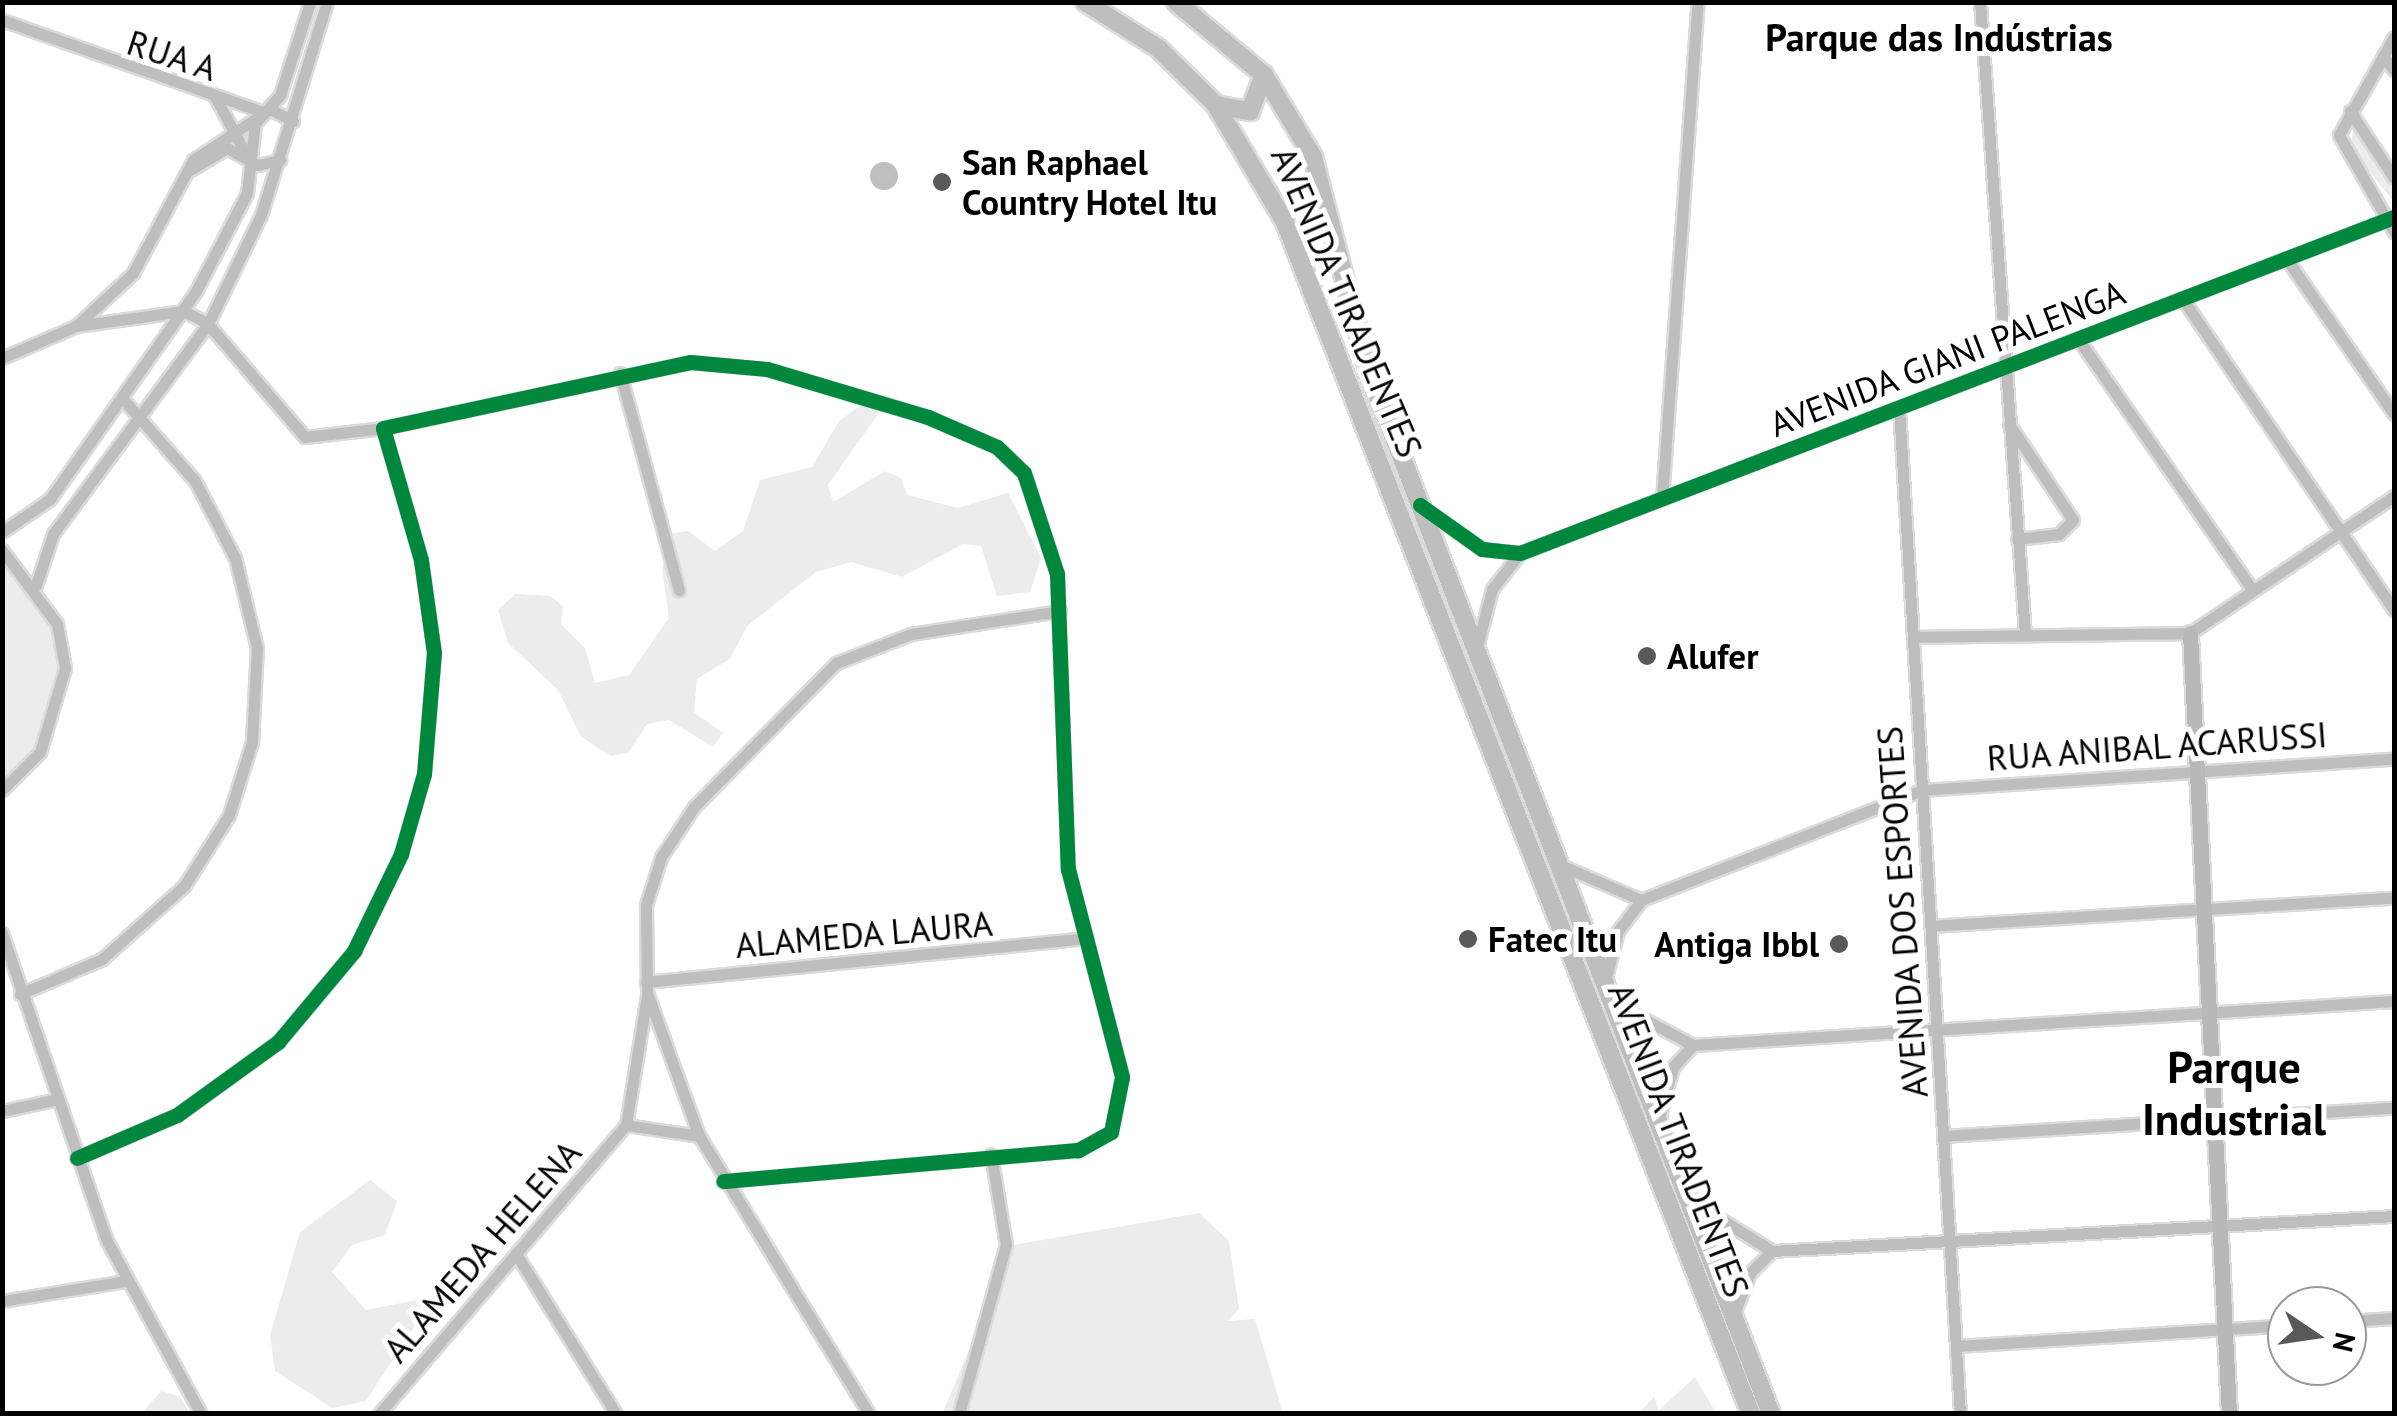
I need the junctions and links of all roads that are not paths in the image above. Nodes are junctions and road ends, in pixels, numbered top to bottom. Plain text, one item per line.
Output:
1 (310, 2) edge
2 (327, 2) edge
3 (1085, 2) edge
4 (1176, 2) edge
5 (1698, 2) edge
6 (1980, 2) edge
7 (2, 20) edge
8 (2394, 37) edge
9 (2383, 56) junction
10 (2394, 70) edge
11 (1264, 75) junction
12 (215, 96) junction
13 (1214, 104) junction
14 (270, 110) junction
15 (2350, 111) junction
16 (293, 121) junction
17 (233, 131) junction
18 (280, 160) junction
19 (251, 162) junction
20 (186, 172) junction
21 (2394, 178) edge
22 (2390, 219) edge
23 (2394, 232) edge
24 (2288, 261) junction
25 (2184, 300) junction
26 (184, 311) junction
27 (208, 324) junction
28 (76, 326) junction
29 (2078, 339) junction
30 (2, 358) edge
31 (2004, 368) junction
32 (620, 373) junction
33 (122, 398) junction
34 (1899, 408) junction
35 (2394, 414) edge
36 (138, 419) junction
37 (2009, 424) junction
38 (383, 428) junction
39 (2394, 496) edge
40 (1662, 499) junction
41 (1420, 506) junction
42 (2, 532) edge
43 (2342, 532) junction
44 (2017, 540) junction
45 (2, 550) edge
46 (1520, 553) junction
47 (36, 585) junction
48 (2252, 589) junction
49 (679, 590) dead end
50 (2394, 610) edge
51 (1060, 611) junction
52 (2190, 633) junction
53 (2024, 634) junction
54 (1914, 638) junction
55 (1476, 652) junction
56 (2394, 759) edge
57 (2191, 770) junction
58 (2, 790) edge
59 (1922, 790) junction
60 (1558, 864) junction
61 (2394, 898) edge
62 (1641, 900) junction
63 (2198, 908) junction
64 (1931, 926) junction
65 (2, 934) edge
66 (1087, 938) junction
67 (647, 987) junction
68 (1608, 992) junction
69 (20, 994) junction
70 (2394, 1001) edge
71 (2205, 1014) junction
72 (1938, 1031) junction
73 (1693, 1045) junction
74 (53, 1100) junction
75 (2394, 1108) edge
76 (2, 1111) edge
77 (2212, 1118) junction
78 (1658, 1122) junction
79 (626, 1125) junction
80 (699, 1136) junction
81 (1944, 1136) junction
82 (991, 1154) junction
83 (77, 1158) junction
84 (723, 1181) junction
85 (1685, 1196) junction
86 (2394, 1216) edge
87 (2218, 1226) junction
88 (1950, 1241) junction
89 (1772, 1251) junction
90 (516, 1254) junction
91 (125, 1282) junction
92 (2, 1301) edge
93 (2394, 1318) edge
94 (1732, 1319) junction
95 (2367, 1320) edge
96 (2267, 1326) edge
97 (2225, 1329) junction
98 (1957, 1346) junction
99 (202, 1414) edge
100 (380, 1414) edge
101 (616, 1414) edge
102 (869, 1414) edge
103 (959, 1414) edge
104 (1751, 1414) edge
105 (1771, 1414) edge
106 (1960, 1414) edge
107 (2229, 1414) edge

1 - 14 street
2 - 16 street
3 - 13 main road, AVENIDA TIRADENTES
4 - 11 main road, AVENIDA TIRADENTES
5 - 40 street
6 - 31 street
7 - 12 street, RUA A
8 - 9 street
9 - 10 street
9 - 15 street
11 - 13 main road
11 - 41 main road, AVENIDA TIRADENTES
12 - 14 street, RUA A
12 - 17 street
13 - 104 main road, AVENIDA TIRADENTES
14 - 16 street, RUA A
14 - 17 street
14 - 19 street
15 - 21 street
15 - 22 street
16 - 18 street
17 - 19 street
17 - 20 street
18 - 19 street
18 - 27 street
19 - 20 street
19 - 26 street
20 - 28 street
22 - 23 street
22 - 24 street, AVENIDA GIANI PALENGA
24 - 25 street, AVENIDA GIANI PALENGA
24 - 35 street
25 - 29 street, AVENIDA GIANI PALENGA
25 - 43 street
26 - 27 street
26 - 28 street
26 - 33 street
27 - 36 street
27 - 38 street
28 - 30 street
29 - 31 street, AVENIDA GIANI PALENGA
29 - 48 street
31 - 34 street, AVENIDA GIANI PALENGA
31 - 37 street
32 - 38 street
32 - 49 street
32 - 51 street
33 - 36 street
33 - 42 street
34 - 40 street, AVENIDA GIANI PALENGA
34 - 54 street, AVENIDA DOS ESPORTES
36 - 47 street
36 - 69 street
37 - 44 street
37 - 44 street
38 - 83 street
39 - 43 street
40 - 46 street, AVENIDA GIANI PALENGA
41 - 46 street
41 - 55 main road, AVENIDA TIRADENTES
43 - 48 street
43 - 50 street
44 - 53 street
45 - 47 street
46 - 55 street
47 - 58 street
48 - 52 street
51 - 66 street
51 - 67 street
52 - 53 street
52 - 57 street
53 - 54 street
54 - 59 street, AVENIDA DOS ESPORTES
55 - 60 main road, AVENIDA TIRADENTES
56 - 57 street, RUA ANIBAL ACARUSSI
57 - 59 street, RUA ANIBAL ACARUSSI
57 - 63 street
59 - 62 street, RUA ANIBAL ACARUSSI
59 - 64 street, AVENIDA DOS ESPORTES
60 - 62 street
60 - 68 main road, AVENIDA TIRADENTES
61 - 63 street
62 - 68 street
63 - 64 street
63 - 71 street
64 - 72 street, AVENIDA DOS ESPORTES
65 - 69 street
66 - 67 street, ALAMEDA LAURA
66 - 82 street
67 - 79 street, ALAMEDA HELENA
67 - 80 street
68 - 73 street
68 - 78 main road, AVENIDA TIRADENTES
69 - 74 street
70 - 71 street
71 - 72 street
71 - 77 street
72 - 73 street
72 - 81 street, AVENIDA DOS ESPORTES
73 - 78 street
74 - 76 street
74 - 83 street
75 - 77 street
77 - 81 street
77 - 87 street
78 - 85 main road, AVENIDA TIRADENTES
79 - 80 street, ALAMEDA HELENA
79 - 90 street, ALAMEDA HELENA
80 - 84 street
81 - 88 street, AVENIDA DOS ESPORTES
82 - 84 street
82 - 103 street
83 - 91 street
84 - 102 street
85 - 89 street
85 - 94 main road, AVENIDA TIRADENTES
86 - 87 street
87 - 88 street
87 - 97 street
88 - 89 street
88 - 98 street, AVENIDA DOS ESPORTES
89 - 94 street
90 - 100 street, ALAMEDA HELENA
90 - 101 street
91 - 92 street
91 - 99 street
93 - 95 street
94 - 105 main road, AVENIDA TIRADENTES
96 - 97 street
97 - 98 street
97 - 107 street
98 - 106 street, AVENIDA DOS ESPORTES

